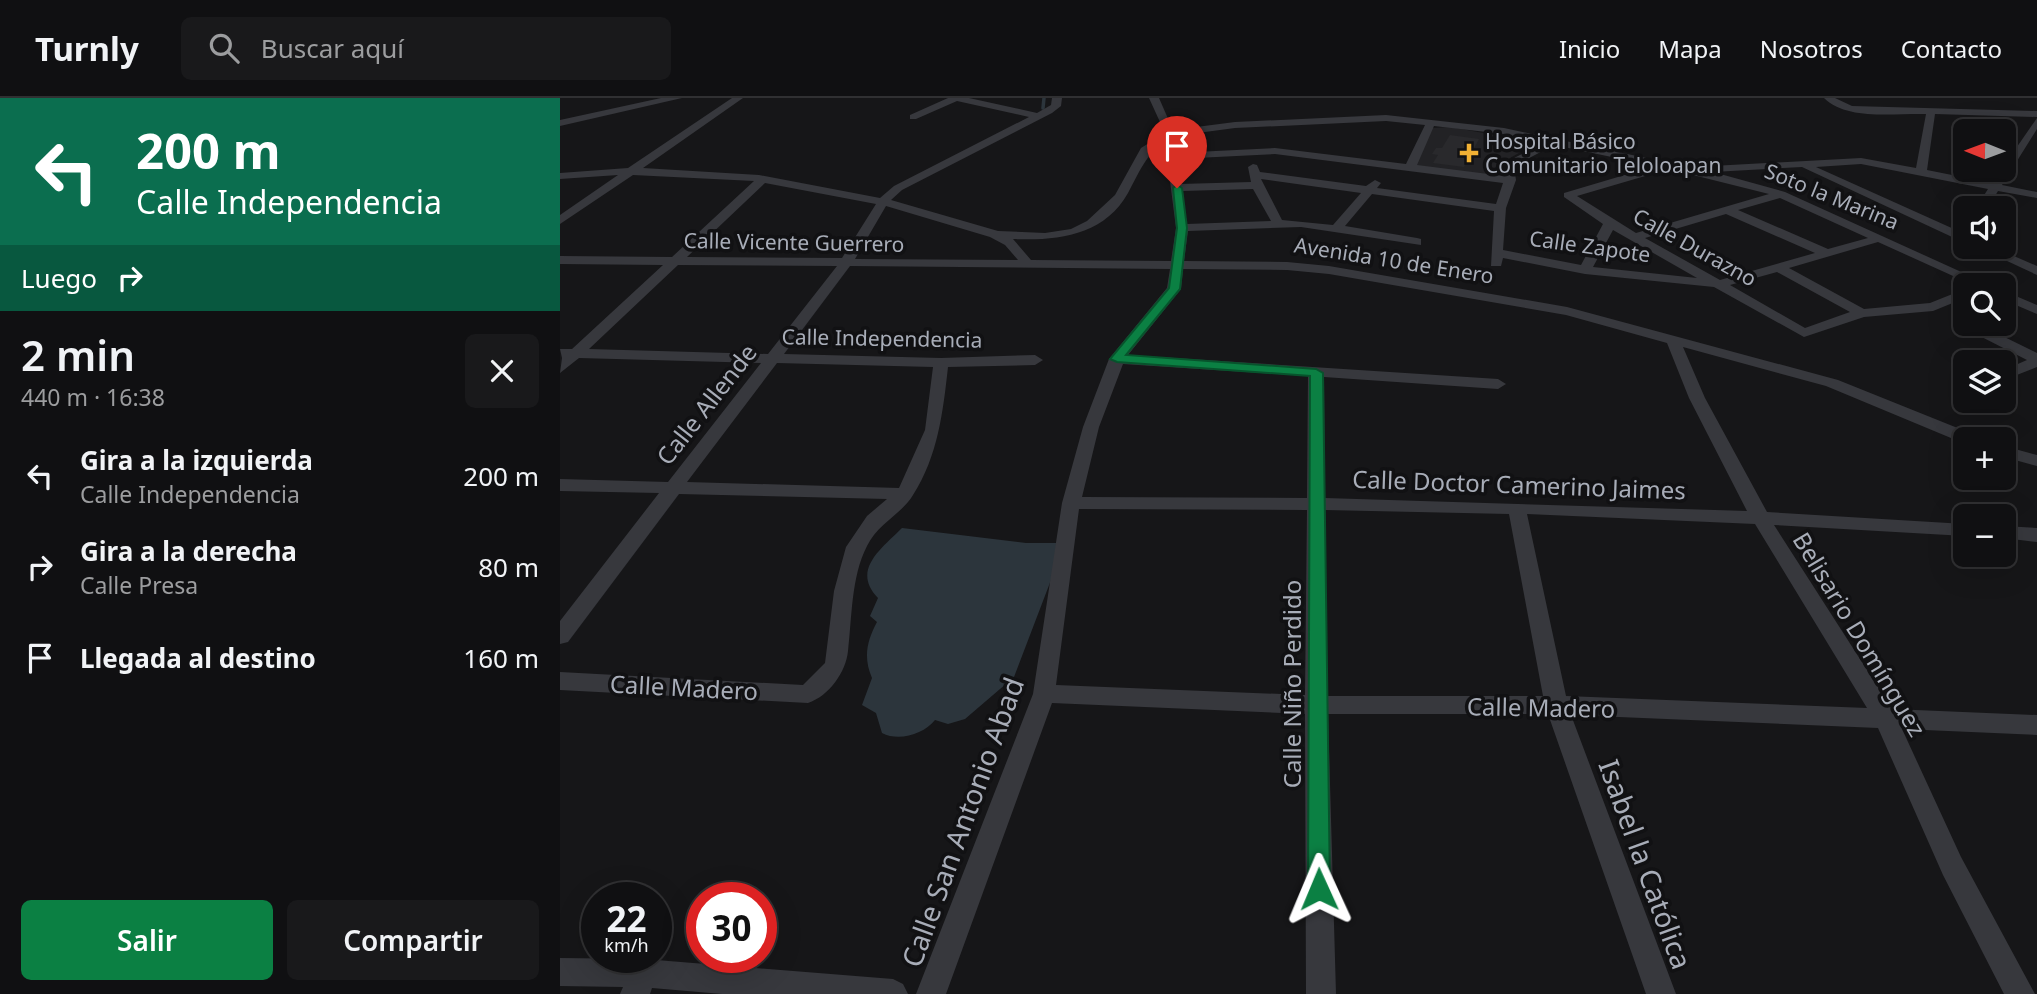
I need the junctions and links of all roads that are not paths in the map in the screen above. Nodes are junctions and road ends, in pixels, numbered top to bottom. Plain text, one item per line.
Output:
1 (676, 98) edge
2 (738, 98) edge
3 (956, 98) edge
4 (1057, 98) edge
5 (1154, 98) edge
6 (1829, 98) edge
7 (1902, 98) edge
8 (659, 100) edge
9 (1914, 110) junction
10 (1931, 111) junction
11 (2037, 114) edge
12 (1036, 116) junction
13 (913, 117) dead end
14 (2037, 121) edge
15 (1431, 122) junction
16 (560, 123) edge
17 (1235, 125) junction
18 (1170, 134) junction
19 (1550, 141) junction
20 (1247, 150) junction
21 (1170, 156) junction
22 (1802, 164) junction
23 (1390, 165) junction
24 (1667, 167) junction
25 (1410, 168) junction
26 (1688, 170) junction
27 (628, 172) junction
28 (1921, 173) junction
29 (560, 176) edge
30 (762, 180) junction
31 (1257, 180) junction
32 (1510, 180) junction
33 (1177, 188) junction
34 (1997, 188) junction
35 (1369, 190) junction
36 (1781, 194) junction
37 (2037, 195) edge
38 (1991, 196) edge
39 (885, 200) junction
40 (1500, 208) junction
41 (1727, 210) junction
42 (560, 220) edge
43 (1278, 223) junction
44 (1610, 223) junction
45 (1182, 228) junction
46 (1337, 228) junction
47 (1953, 232) edge
48 (997, 235) junction
49 (1635, 237) junction
50 (1880, 238) junction
51 (1417, 243) dead end
52 (1826, 253) junction
53 (2010, 259) edge
54 (560, 260) edge
55 (673, 262) junction
56 (845, 264) junction
57 (1028, 266) junction
58 (1180, 266) junction
59 (1778, 267) junction
60 (1585, 270) junction
61 (2037, 271) edge
62 (1957, 273) edge
63 (1719, 284) junction
64 (1953, 298) edge
65 (2016, 300) edge
66 (1933, 307) junction
67 (2037, 310) edge
68 (1862, 313) junction
69 (1953, 317) edge
70 (1991, 336) edge
71 (1673, 340) junction
72 (567, 353) edge
73 (774, 357) junction
74 (1117, 359) junction
75 (1035, 360) dead end
76 (2037, 360) edge
77 (941, 363) junction
78 (560, 368) edge
79 (2016, 370) edge
80 (1316, 373) junction
81 (1499, 384) dead end
82 (1953, 432) edge
83 (2016, 455) edge
84 (2037, 461) edge
85 (560, 485) edge
86 (671, 488) junction
87 (905, 494) junction
88 (1317, 502) junction
89 (1071, 503) junction
90 (1517, 509) junction
91 (1759, 515) junction
92 (1953, 529) edge
93 (2016, 534) edge
94 (2037, 535) edge
95 (560, 636) edge
96 (560, 681) edge
97 (1044, 694) junction
98 (1316, 705) junction
99 (1556, 705) junction
100 (1886, 720) junction
101 (2037, 725) edge
102 (560, 972) edge
103 (639, 983) edge
104 (893, 994) edge
105 (931, 994) edge
106 (1321, 994) edge
107 (1661, 994) edge
108 (2020, 994) edge

1 - 8 street
2 - 27 street
3 - 12 street
3 - 13 street
4 - 12 street
5 - 18 street
6 - 9 street
7 - 9 street
8 - 16 street
9 - 10 street
10 - 11 street
10 - 28 street
12 - 39 street
14 - 34 street
15 - 17 street, Soto la Marina
15 - 19 street, Soto la Marina
15 - 25 street
17 - 18 street, Soto la Marina
17 - 20 street
18 - 21 street, Calle San Antonio Abad
18 - 48 street, Soto la Marina
19 - 24 street, Soto la Marina
19 - 32 street
20 - 21 street
20 - 23 street
20 - 31 street
21 - 33 street, Calle San Antonio Abad
22 - 26 street
22 - 28 street
22 - 47 street
23 - 25 street
23 - 35 street
24 - 26 street, Soto la Marina
24 - 44 street, Calle Durazno
25 - 32 street
26 - 36 street, Soto la Marina
27 - 29 street
27 - 30 street
27 - 42 street
28 - 34 street
30 - 39 street
30 - 55 street
31 - 33 street
31 - 35 street
31 - 43 street
32 - 40 street
33 - 45 street, Calle San Antonio Abad
34 - 37 street
34 - 38 street
35 - 40 street
35 - 46 street
36 - 41 street
36 - 50 street, Soto la Marina
39 - 48 street
39 - 56 street, Calle Allende
40 - 60 street, Calle Zapote
41 - 49 street
41 - 52 street
43 - 45 street
43 - 46 street
44 - 49 street, Calle Durazno
44 - 60 street
45 - 58 street, Calle San Antonio Abad
46 - 51 street
48 - 57 street
49 - 63 street, Calle Durazno
50 - 52 street
50 - 62 street, Soto la Marina
52 - 59 street
53 - 61 street
54 - 55 street, Calle Vicente Guerrero
55 - 56 street, Calle Vicente Guerrero
55 - 72 street
56 - 57 street, Calle Vicente Guerrero
56 - 73 street, Calle Allende
57 - 58 street, Avenida 10 de Enero
58 - 71 street, Avenida 10 de Enero
58 - 74 street, Calle San Antonio Abad
59 - 63 street
59 - 68 street
60 - 63 street, Calle Zapote
63 - 68 street, Calle Durazno
64 - 66 street
65 - 67 street
66 - 68 street
66 - 69 street
70 - 76 street
71 - 82 street, Avenida 10 de Enero
71 - 91 street, Belisario Domínguez
72 - 73 street, Calle Independencia
72 - 78 street
73 - 77 street, Calle Independencia
73 - 86 street, Calle Allende
74 - 80 street
74 - 89 street, Calle San Antonio Abad
75 - 77 street, Calle Independencia
76 - 79 street
77 - 87 street
80 - 81 street
80 - 88 street, Calle Niño Perdido
83 - 84 street
85 - 86 street
86 - 87 street
86 - 95 street, Calle Allende
87 - 96 street, Calle Madero
88 - 89 street, Calle Doctor Camerino Jaimes
88 - 90 street, Calle Doctor Camerino Jaimes
88 - 98 street, Calle Niño Perdido
89 - 97 street, Calle San Antonio Abad
90 - 91 street, Calle Doctor Camerino Jaimes
90 - 99 street, Isabel la Católica
91 - 92 street, Calle Doctor Camerino Jaimes
91 - 100 street, Belisario Domínguez
93 - 94 street
97 - 98 street, Calle Madero
97 - 105 street, Calle San Antonio Abad
98 - 99 street, Calle Madero
98 - 106 street, Calle Niño Perdido
99 - 100 street, Calle Madero
99 - 107 street, Isabel la Católica
100 - 101 street, Calle Madero
100 - 108 street, Belisario Domínguez
102 - 103 street
103 - 104 street

